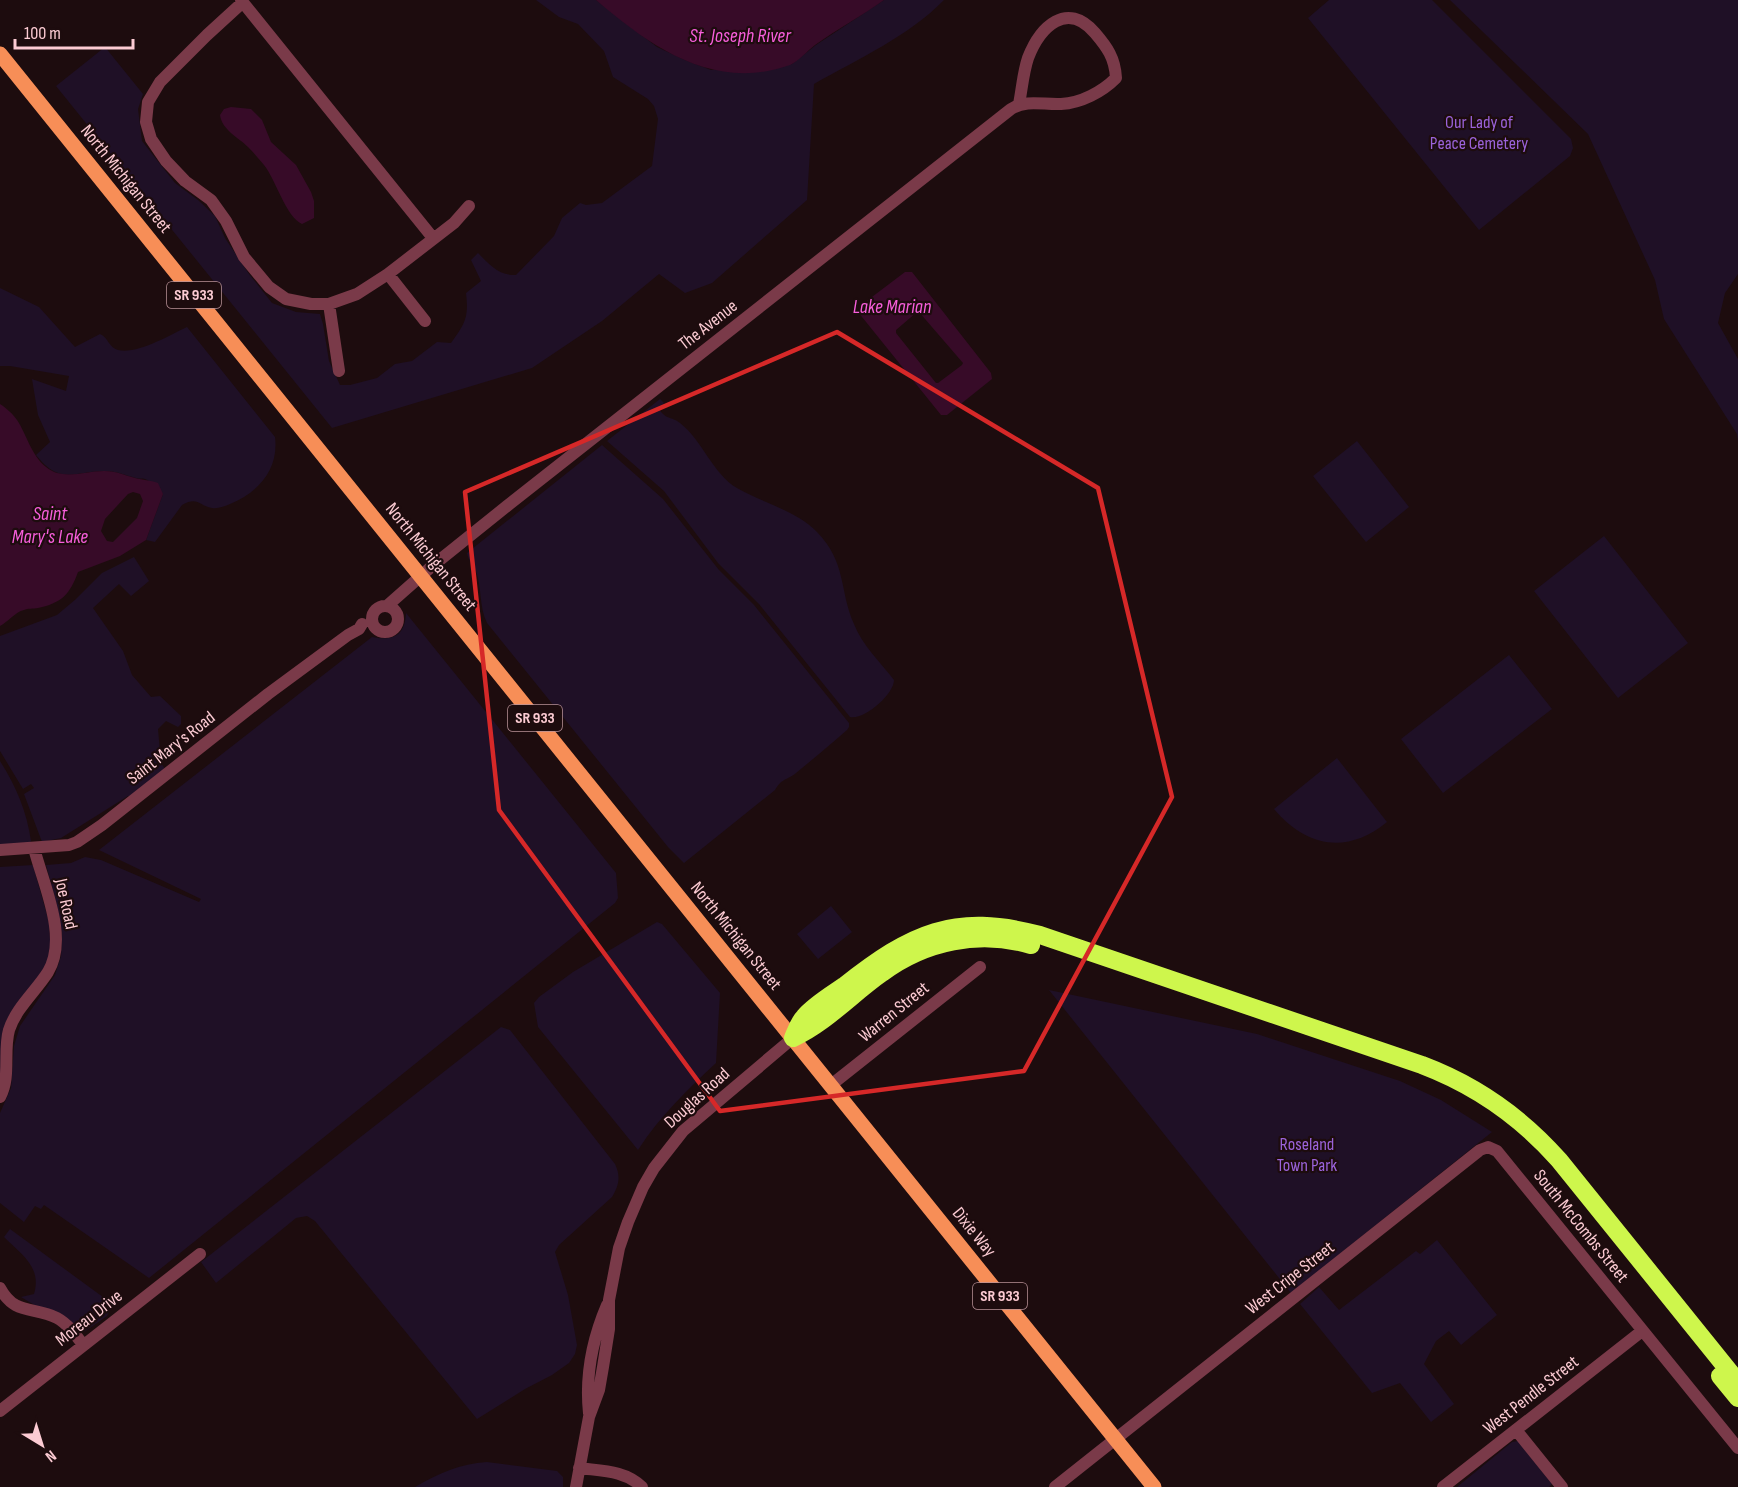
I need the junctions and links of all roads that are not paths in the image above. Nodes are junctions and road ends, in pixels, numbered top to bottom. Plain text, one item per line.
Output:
1 (242, 1) edge
2 (0, 54) edge
3 (1019, 104) junction
4 (470, 206) dead end
5 (433, 238) junction
6 (388, 274) junction
7 (329, 304) junction
8 (425, 321) dead end
9 (339, 371) dead end
10 (421, 576) junction
11 (388, 605) junction
12 (367, 621) junction
13 (34, 848) junction
14 (0, 850) edge
15 (980, 967) dead end
16 (793, 1038) junction
17 (831, 1085) junction
18 (0, 1097) edge
19 (1488, 1147) joint
20 (200, 1254) dead end
21 (0, 1288) edge
22 (1642, 1331) junction
23 (83, 1345) junction
24 (1738, 1382) edge
25 (1738, 1398) edge
26 (0, 1411) edge
27 (1515, 1430) junction
28 (1116, 1439) junction
29 (1738, 1448) edge
30 (579, 1468) junction
31 (576, 1487) edge
32 (642, 1487) edge
33 (1055, 1487) edge
34 (1154, 1487) edge
35 (1443, 1487) edge
36 (1562, 1487) edge

1 - 5 street
1 - 7 street
2 - 10 main road, North Michigan Street / SR 933
3 - 3 street
3 - 10 street, The Avenue
4 - 5 street
5 - 6 street
6 - 7 street
6 - 8 street
7 - 9 street
10 - 11 street, Saint Mary's Road
10 - 16 main road, North Michigan Street / SR 933
11 - 12 street, Saint Mary's Road
11 - 12 street
12 - 13 street, Saint Mary's Road
13 - 14 street, Saint Mary's Road
13 - 18 street, Joe Road
15 - 17 street, Warren Street
16 - 17 main road, North Michigan Street / SR 933
16 - 24 highway
16 - 25 highway
16 - 30 street, Douglas Road
17 - 28 main road, Dixie Way / SR 933
19 - 22 street, South McCombs Street
19 - 28 street, West Cripe Street
20 - 23 street, Moreau Drive
21 - 23 street
22 - 27 street, West Pendle Street
22 - 29 street, South McCombs Street
23 - 26 street, Moreau Drive
27 - 35 street, West Pendle Street
27 - 36 street
28 - 33 street, West Cripe Street
28 - 34 main road, Dixie Way / SR 933
30 - 31 street, Douglas Road
30 - 32 street

